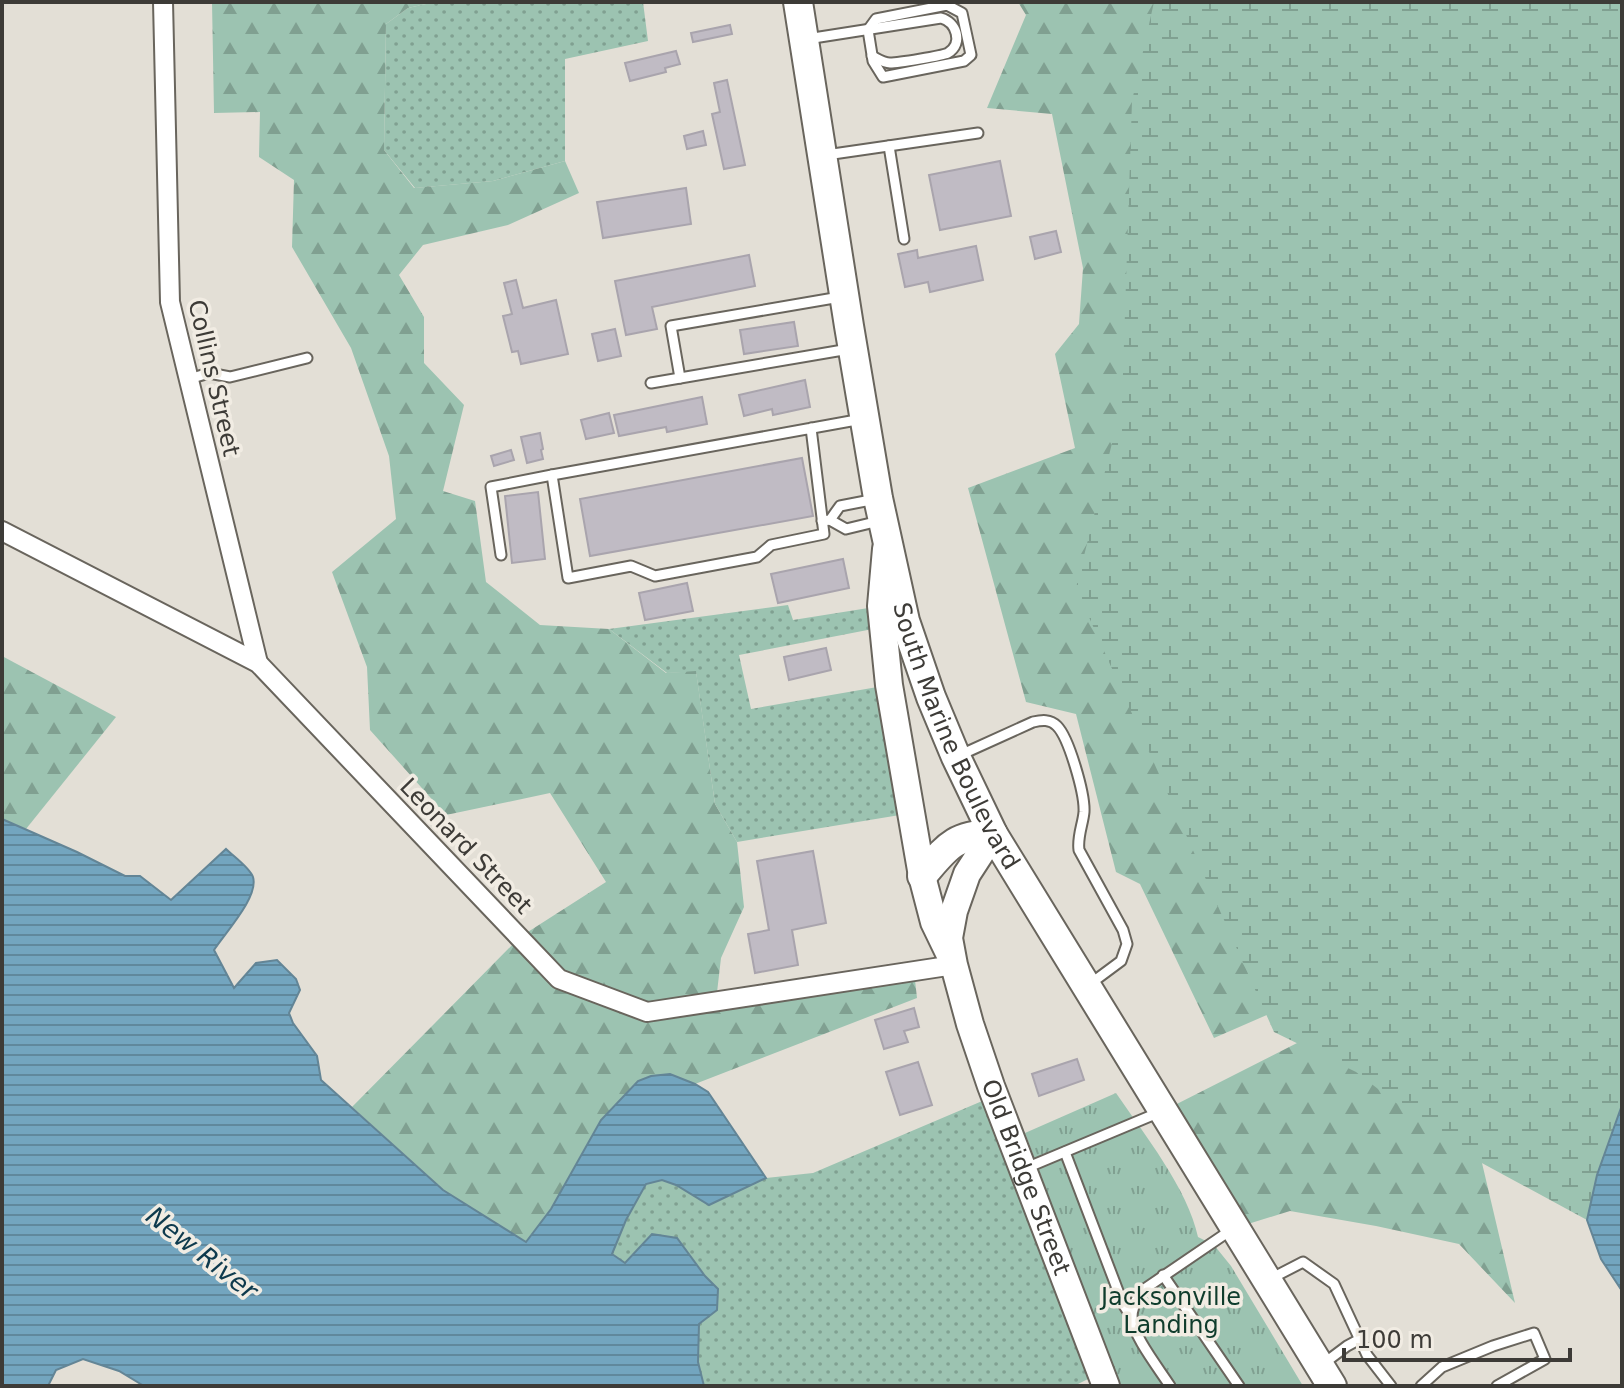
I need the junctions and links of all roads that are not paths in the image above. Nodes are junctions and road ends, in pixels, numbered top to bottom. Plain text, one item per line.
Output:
1 (163, 2) edge
2 (798, 2) edge
3 (898, 2) edge
4 (900, 14) junction
5 (868, 30) junction
6 (804, 40) junction
7 (872, 56) junction
8 (978, 133) dead end
9 (889, 146) junction
10 (822, 156) junction
11 (904, 239) dead end
12 (844, 296) junction
13 (853, 349) junction
14 (307, 358) dead end
15 (680, 378) junction
16 (189, 379) junction
17 (651, 383) dead end
18 (865, 419) junction
19 (811, 428) junction
20 (552, 475) junction
21 (883, 517) junction
22 (826, 520) junction
23 (2, 531) edge
24 (501, 555) dead end
25 (258, 663) junction
26 (956, 757) junction
27 (993, 834) junction
28 (922, 876) junction
29 (954, 965) junction
30 (1087, 986) junction
31 (1163, 1111) junction
32 (1065, 1152) junction
33 (1023, 1170) junction
34 (1235, 1228) junction
35 (1163, 1275) junction
36 (1267, 1281) junction
37 (1132, 1318) junction
38 (1360, 1339) junction
39 (1326, 1376) edge
40 (1106, 1386) edge
41 (1170, 1386) edge
42 (1239, 1386) edge
43 (1391, 1386) edge
44 (1421, 1386) edge
45 (1497, 1386) edge

1 - 16 street, Collins Street
2 - 6 main road, South Marine Boulevard
3 - 4 lane
4 - 5 lane
4 - 7 lane
5 - 6 lane
5 - 7 lane
5 - 7 lane
6 - 10 main road, South Marine Boulevard
8 - 9 lane
9 - 10 lane
9 - 11 lane
10 - 12 main road, South Marine Boulevard
12 - 13 main road, South Marine Boulevard
12 - 15 lane
13 - 15 lane
13 - 18 main road, South Marine Boulevard
14 - 16 lane
15 - 17 lane
16 - 25 street, Collins Street
18 - 19 lane
18 - 21 main road, South Marine Boulevard
19 - 20 lane
19 - 22 lane
20 - 22 lane
20 - 24 lane
21 - 22 lane
21 - 22 lane
21 - 26 main road, South Marine Boulevard
21 - 28 main road, Old Bridge Street
23 - 25 street, Leonard Street
25 - 29 street, Leonard Street
26 - 27 main road, South Marine Boulevard
26 - 30 lane
27 - 28 main road
27 - 29 main road, Old Bridge Street
27 - 30 main road, South Marine Boulevard
28 - 29 main road, Old Bridge Street
29 - 33 main road, Old Bridge Street
30 - 31 main road, South Marine Boulevard
31 - 32 lane
31 - 34 main road, South Marine Boulevard
32 - 33 lane
32 - 37 lane
33 - 40 main road, Old Bridge Street
34 - 35 lane
34 - 36 main road, South Marine Boulevard
35 - 37 lane
35 - 42 lane
36 - 38 lane
36 - 39 main road, South Marine Boulevard
37 - 41 lane
38 - 39 lane
38 - 43 lane
44 - 45 lane

